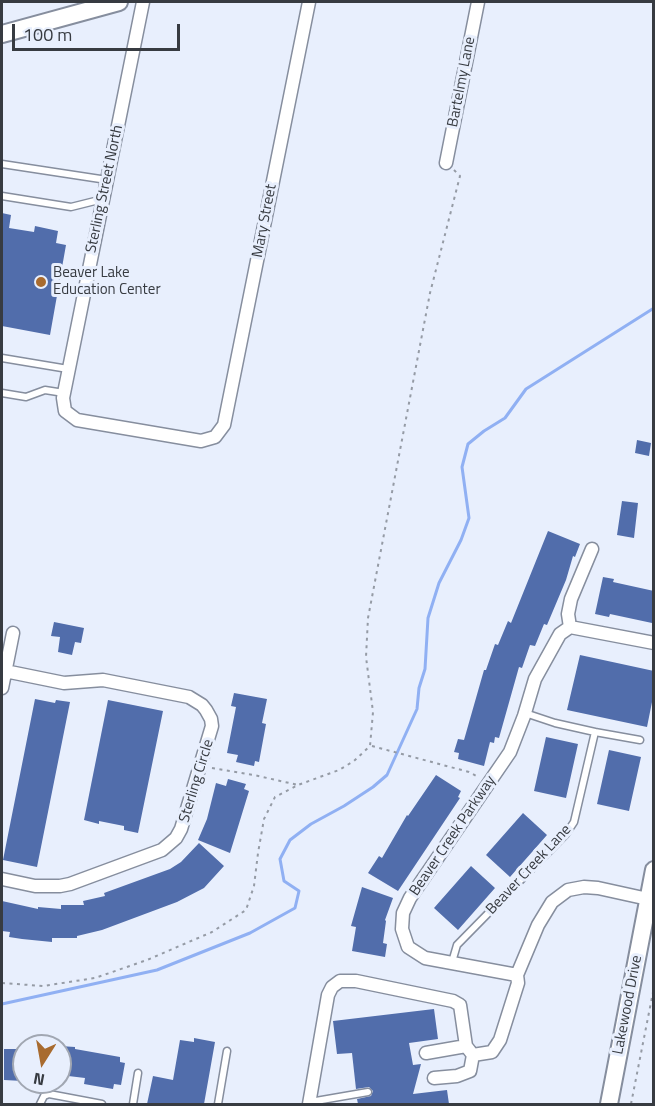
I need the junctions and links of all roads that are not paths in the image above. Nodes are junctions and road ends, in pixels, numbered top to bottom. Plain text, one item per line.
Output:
1 (119, 2) edge
2 (143, 2) edge
3 (309, 2) edge
4 (478, 2) edge
5 (2, 34) edge
6 (446, 163) road end
7 (2, 164) edge
8 (107, 180) junction
9 (2, 196) edge
10 (103, 199) junction
11 (2, 358) edge
12 (69, 369) junction
13 (2, 393) edge
14 (64, 393) junction
15 (64, 411) joint
16 (592, 549) dead end
17 (570, 627) junction
18 (13, 633) dead end
19 (654, 643) edge
20 (5, 671) junction
21 (2, 688) edge
22 (525, 713) junction
23 (595, 732) junction
24 (640, 740) dead end
25 (654, 870) edge
26 (2, 879) edge
27 (648, 899) junction
28 (452, 963) junction
29 (517, 975) junction
30 (469, 1050) junction
31 (227, 1051) dead end
32 (426, 1053) dead end
33 (138, 1073) dead end
34 (434, 1078) dead end
35 (368, 1092) dead end
36 (309, 1103) edge
37 (40, 1104) edge
38 (102, 1104) edge
39 (133, 1104) edge
40 (218, 1104) edge
41 (609, 1104) edge

1 - 5 street
2 - 8 street, Sterling Street North
3 - 15 street, Mary Street
4 - 6 street, Bartelmy Lane
7 - 8 lane
8 - 10 street, Sterling Street North
9 - 10 lane
10 - 12 street, Sterling Street North
11 - 12 lane
12 - 14 street, Sterling Street North
13 - 14 lane
14 - 15 street, Sterling Street North
16 - 17 street
17 - 19 street
17 - 22 street, Beaver Creek Parkway
18 - 20 street
20 - 21 street
20 - 26 street, Sterling Circle
22 - 23 lane
22 - 28 street, Beaver Creek Parkway
23 - 24 lane
23 - 28 lane, Beaver Creek Lane
25 - 27 street, Lakewood Drive
27 - 29 street
27 - 41 street, Lakewood Drive
28 - 29 street, Beaver Creek Parkway
29 - 30 street
30 - 32 street
30 - 34 street
30 - 36 street
31 - 40 lane
33 - 39 lane
35 - 36 lane
37 - 38 lane

